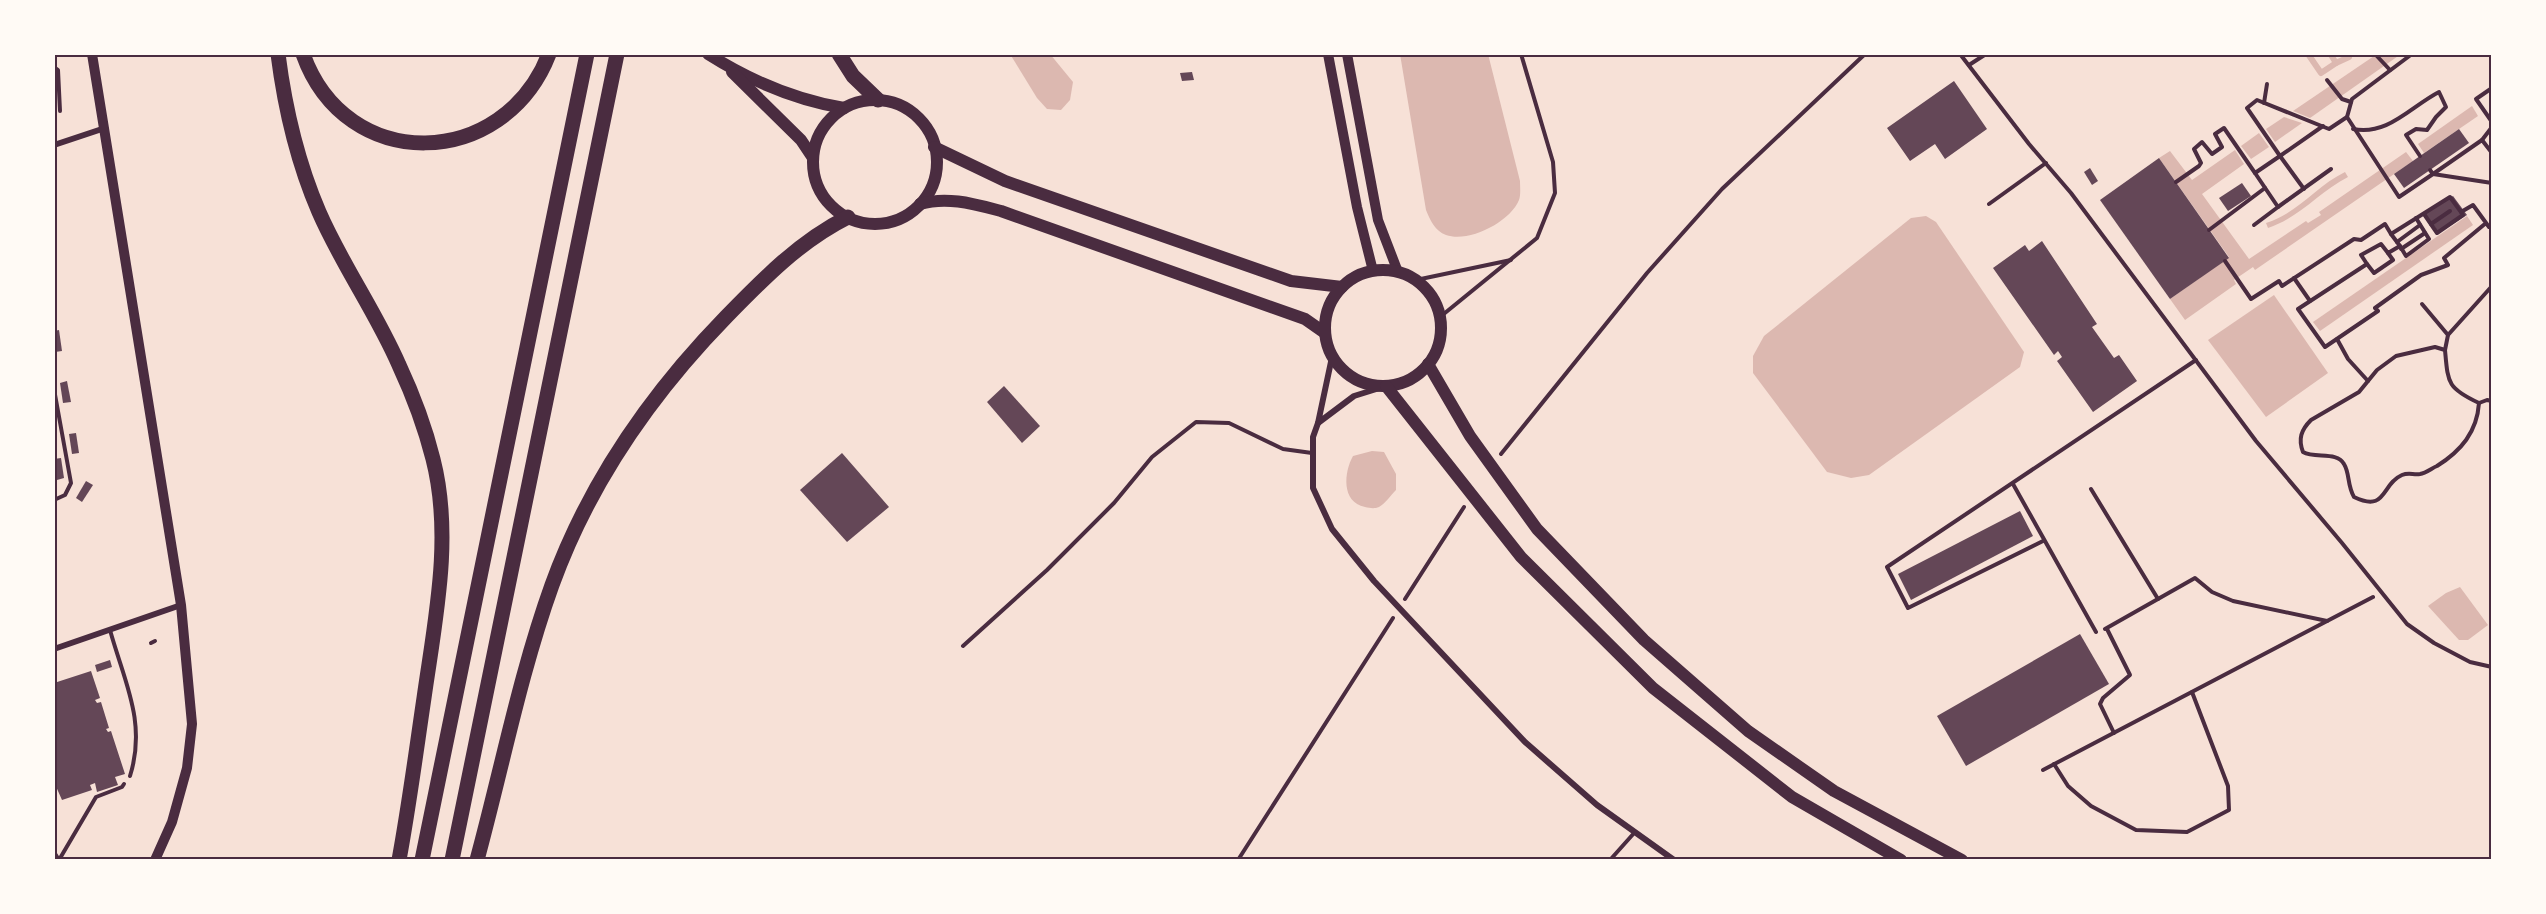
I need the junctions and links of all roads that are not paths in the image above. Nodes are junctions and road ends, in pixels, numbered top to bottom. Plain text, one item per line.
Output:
1 (92, 54) edge
2 (278, 54) edge
3 (303, 54) edge
4 (549, 54) edge
5 (588, 54) edge
6 (617, 54) edge
7 (708, 54) edge
8 (838, 54) edge
9 (1328, 54) edge
10 (1347, 54) edge
11 (1521, 54) edge
12 (1960, 54) edge
13 (1986, 54) edge
14 (722, 63) junction
15 (1970, 65) junction
16 (878, 100) junction
17 (844, 108) junction
18 (102, 129) junction
19 (54, 145) edge
20 (934, 147) junction
21 (813, 159) junction
22 (2046, 163) junction
23 (920, 204) junction
24 (1989, 204) dead end
25 (848, 218) junction
26 (1512, 260) junction
27 (1373, 271) junction
28 (1398, 272) junction
29 (1416, 280) junction
30 (1342, 287) junction
31 (1440, 317) junction
32 (1325, 333) junction
33 (1332, 357) junction
34 (2196, 360) junction
35 (1428, 364) junction
36 (1386, 386) junction
37 (54, 389) edge
38 (1318, 423) junction
39 (1312, 453) junction
40 (2013, 484) junction
41 (54, 500) edge
42 (2043, 541) junction
43 (181, 605) junction
44 (110, 630) junction
45 (2096, 632) dead end
46 (963, 646) dead end
47 (54, 649) edge
48 (2492, 667) edge
49 (130, 776) road end
50 (1635, 832) junction
51 (155, 860) edge
52 (399, 860) edge
53 (422, 860) edge
54 (452, 860) edge
55 (477, 860) edge
56 (1610, 860) edge
57 (1674, 860) edge
58 (1901, 860) edge
59 (1962, 860) edge

1 - 18 street
2 - 52 highway
3 - 4 highway
5 - 53 highway
6 - 54 highway
7 - 14 main road
8 - 16 highway
9 - 27 street
10 - 28 street
11 - 26 lane
12 - 15 lane
13 - 15 lane
14 - 17 main road
14 - 21 main road
15 - 22 lane
16 - 17 main road
16 - 20 main road
17 - 21 main road
18 - 19 street
18 - 43 street
20 - 23 main road
20 - 30 main road
21 - 25 main road
22 - 24 lane
22 - 34 lane
23 - 25 main road
23 - 32 main road
25 - 55 highway
26 - 29 lane
26 - 31 lane
27 - 28 main road
27 - 30 main road
28 - 29 main road
29 - 31 main road
30 - 32 main road
31 - 35 main road
32 - 33 main road
33 - 36 main road
33 - 38 street
34 - 40 lane
34 - 48 lane
35 - 36 main road
35 - 59 main road
36 - 38 street
36 - 58 main road
37 - 41 lane
38 - 39 street
39 - 46 lane
39 - 50 street
40 - 42 lane
40 - 42 lane
42 - 45 lane
43 - 44 street
43 - 51 street
44 - 47 street
44 - 49 lane
50 - 56 lane
50 - 57 street

